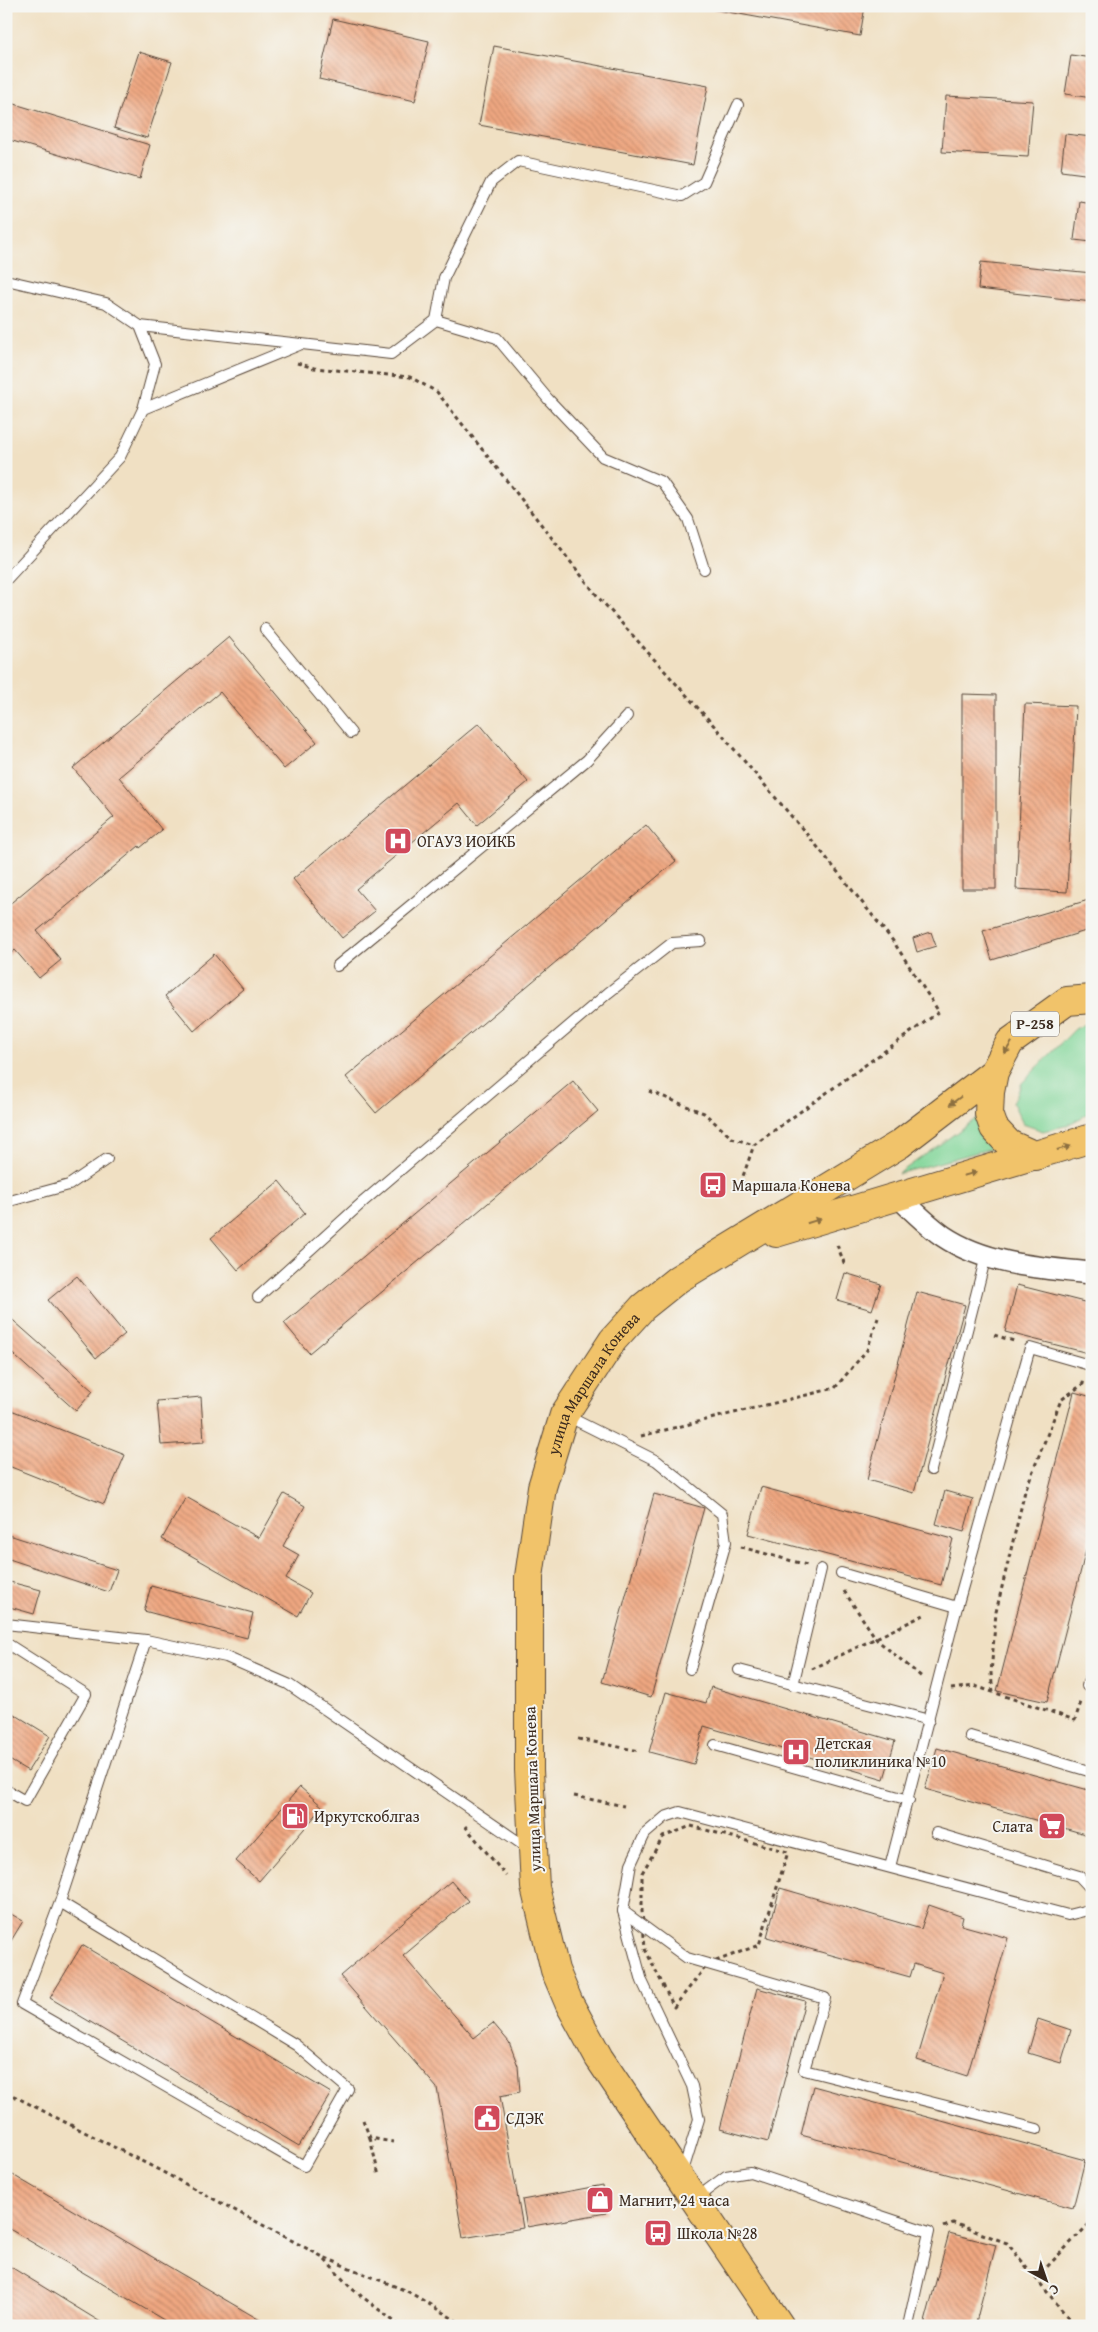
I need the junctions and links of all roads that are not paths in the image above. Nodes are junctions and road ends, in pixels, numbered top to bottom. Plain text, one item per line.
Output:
1 (738, 105) dead end
2 (6, 280) edge
3 (436, 320) junction
4 (140, 326) junction
5 (301, 344) junction
6 (143, 408) junction
7 (704, 569) dead end
8 (6, 580) edge
9 (265, 629) dead end
10 (627, 716) dead end
11 (351, 733) dead end
12 (702, 941) dead end
13 (337, 966) dead end
14 (1092, 999) edge
15 (994, 1072) junction
16 (1092, 1138) edge
17 (1036, 1156) junction
18 (107, 1159) dead end
19 (897, 1195) junction
20 (6, 1202) edge
21 (719, 1256) junction
22 (986, 1256) junction
23 (1092, 1273) edge
24 (258, 1297) dead end
25 (1086, 1364) road end
26 (564, 1415) junction
27 (931, 1470) dead end
28 (821, 1569) road end
29 (841, 1573) dead end
30 (957, 1607) junction
31 (6, 1624) edge
32 (146, 1640) junction
33 (6, 1643) edge
34 (690, 1669) dead end
35 (739, 1670) dead end
36 (1092, 1671) edge
37 (793, 1685) junction
38 (1087, 1686) road end
39 (929, 1720) junction
40 (970, 1736) dead end
41 (715, 1745) dead end
42 (1092, 1772) edge
43 (6, 1790) edge
44 (909, 1800) junction
45 (936, 1833) dead end
46 (532, 1851) junction
47 (890, 1867) junction
48 (1092, 1890) edge
49 (60, 1902) junction
50 (1092, 1909) edge
51 (623, 1910) junction
52 (1037, 2129) dead end
53 (687, 2190) junction
54 (780, 2326) edge
55 (908, 2326) edge

1 - 3 lane
2 - 4 lane
3 - 5 lane
3 - 7 lane
4 - 5 lane
4 - 6 lane
5 - 6 lane
6 - 8 lane
9 - 11 lane
10 - 13 lane
12 - 24 lane
14 -> 15 main road, Р-258
15 - 17 main road
15 -> 21 main road, Р-258
17 -> 16 main road
19 -> 17 main road
18 - 20 lane
21 -> 19 main road
19 - 22 street
21 - 26 main road, улица Маршала Конева
22 - 23 street
22 - 27 lane
25 - 30 lane
26 - 34 lane
26 - 46 main road, улица Маршала Конева
28 - 37 lane
29 - 30 lane
30 - 39 lane
31 - 32 lane
32 - 46 lane
32 - 49 lane
33 - 43 lane
35 - 37 lane
36 - 38 lane
37 - 39 lane
39 - 44 lane
40 - 42 lane
41 - 44 lane
44 - 47 lane
45 - 48 lane
46 - 53 main road, улица Маршала Конева
47 - 50 lane
47 - 51 lane
49 - 49 lane
51 - 52 lane
51 - 53 lane
53 - 54 main road, улица Маршала Конева
53 - 55 lane

